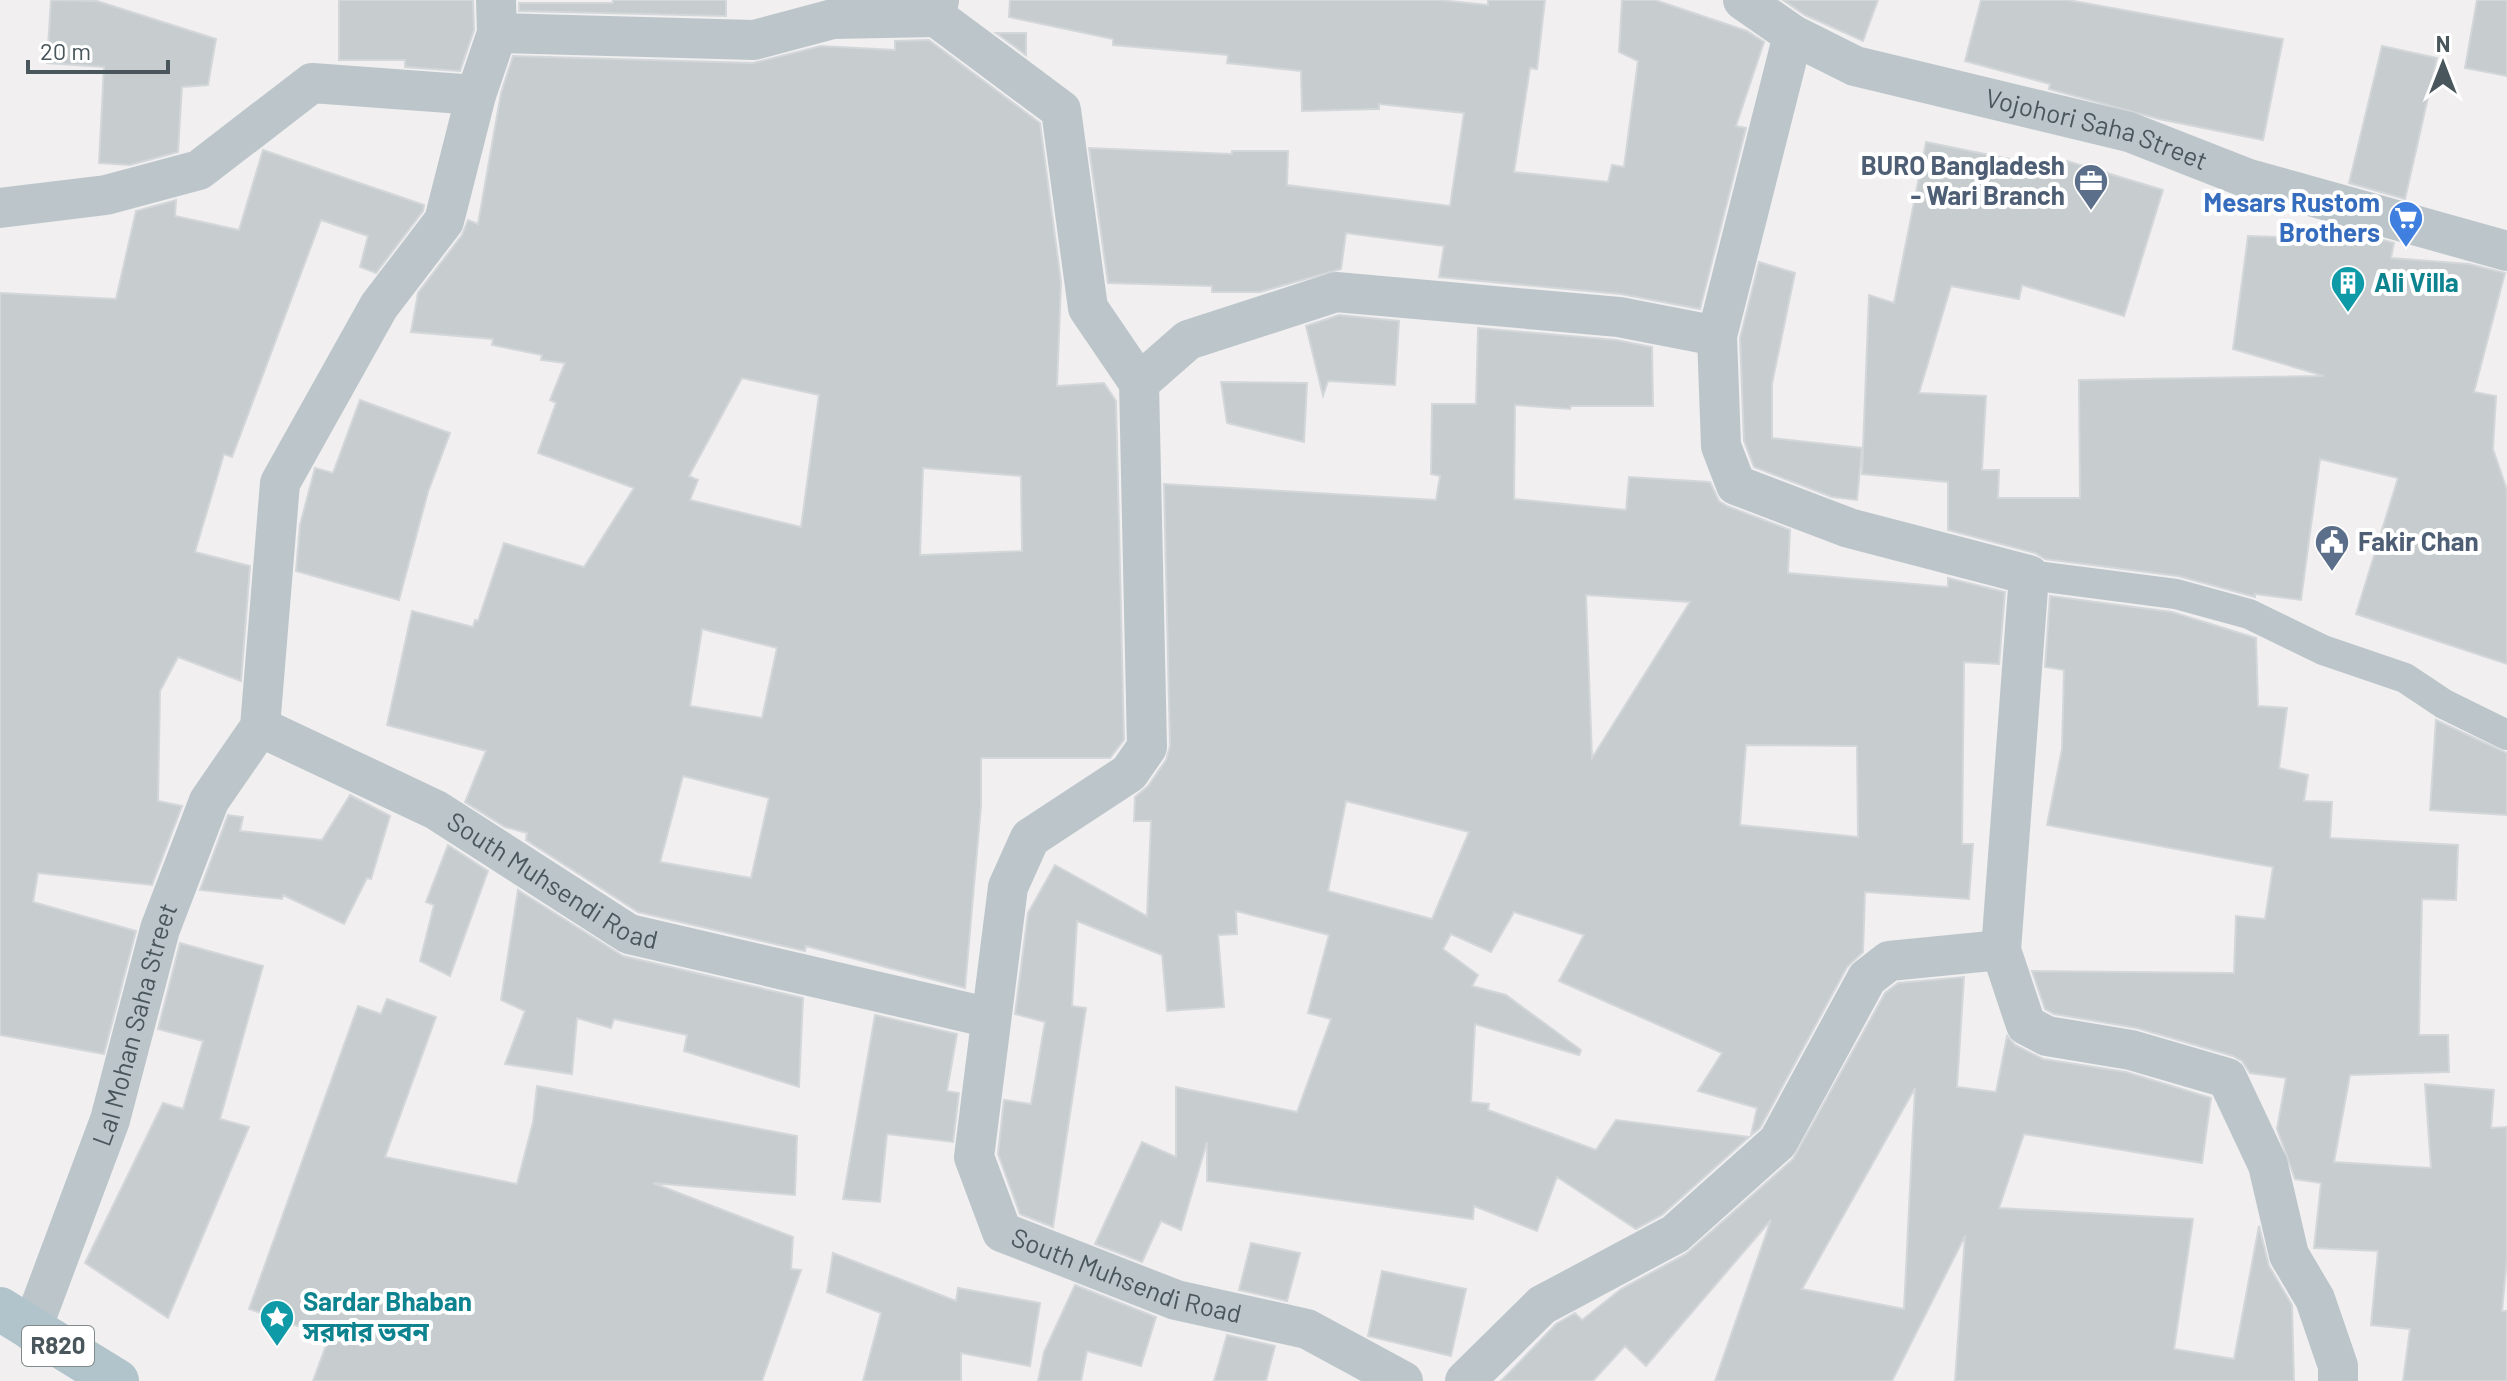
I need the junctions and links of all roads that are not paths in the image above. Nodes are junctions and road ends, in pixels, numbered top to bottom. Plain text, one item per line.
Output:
1 (1743, 0) edge
2 (938, 8) edge
3 (497, 16) edge
4 (1793, 35) junction
5 (476, 95) junction
6 (0, 208) edge
7 (2507, 251) edge
8 (1717, 336) junction
9 (1139, 383) junction
10 (2029, 575) junction
11 (260, 727) junction
12 (2507, 735) edge
13 (2001, 950) junction
14 (991, 1018) junction
15 (16, 1320) edge
16 (98, 1376) edge
17 (1403, 1381) edge
18 (1465, 1381) edge
19 (2338, 1381) edge

1 - 4 street, Vojohori Saha Street
2 - 3 street
2 - 9 street
3 - 5 street
4 - 7 street, Vojohori Saha Street
4 - 8 street
5 - 6 street
5 - 11 street
8 - 9 street
8 - 10 street
9 - 14 street
10 - 12 street
10 - 13 street
11 - 14 street, South Muhsendi Road
11 - 15 street, Lal Mohan Saha Street
13 - 18 street
13 - 19 street
14 - 17 street, South Muhsendi Road
15 - 16 main road, R820

